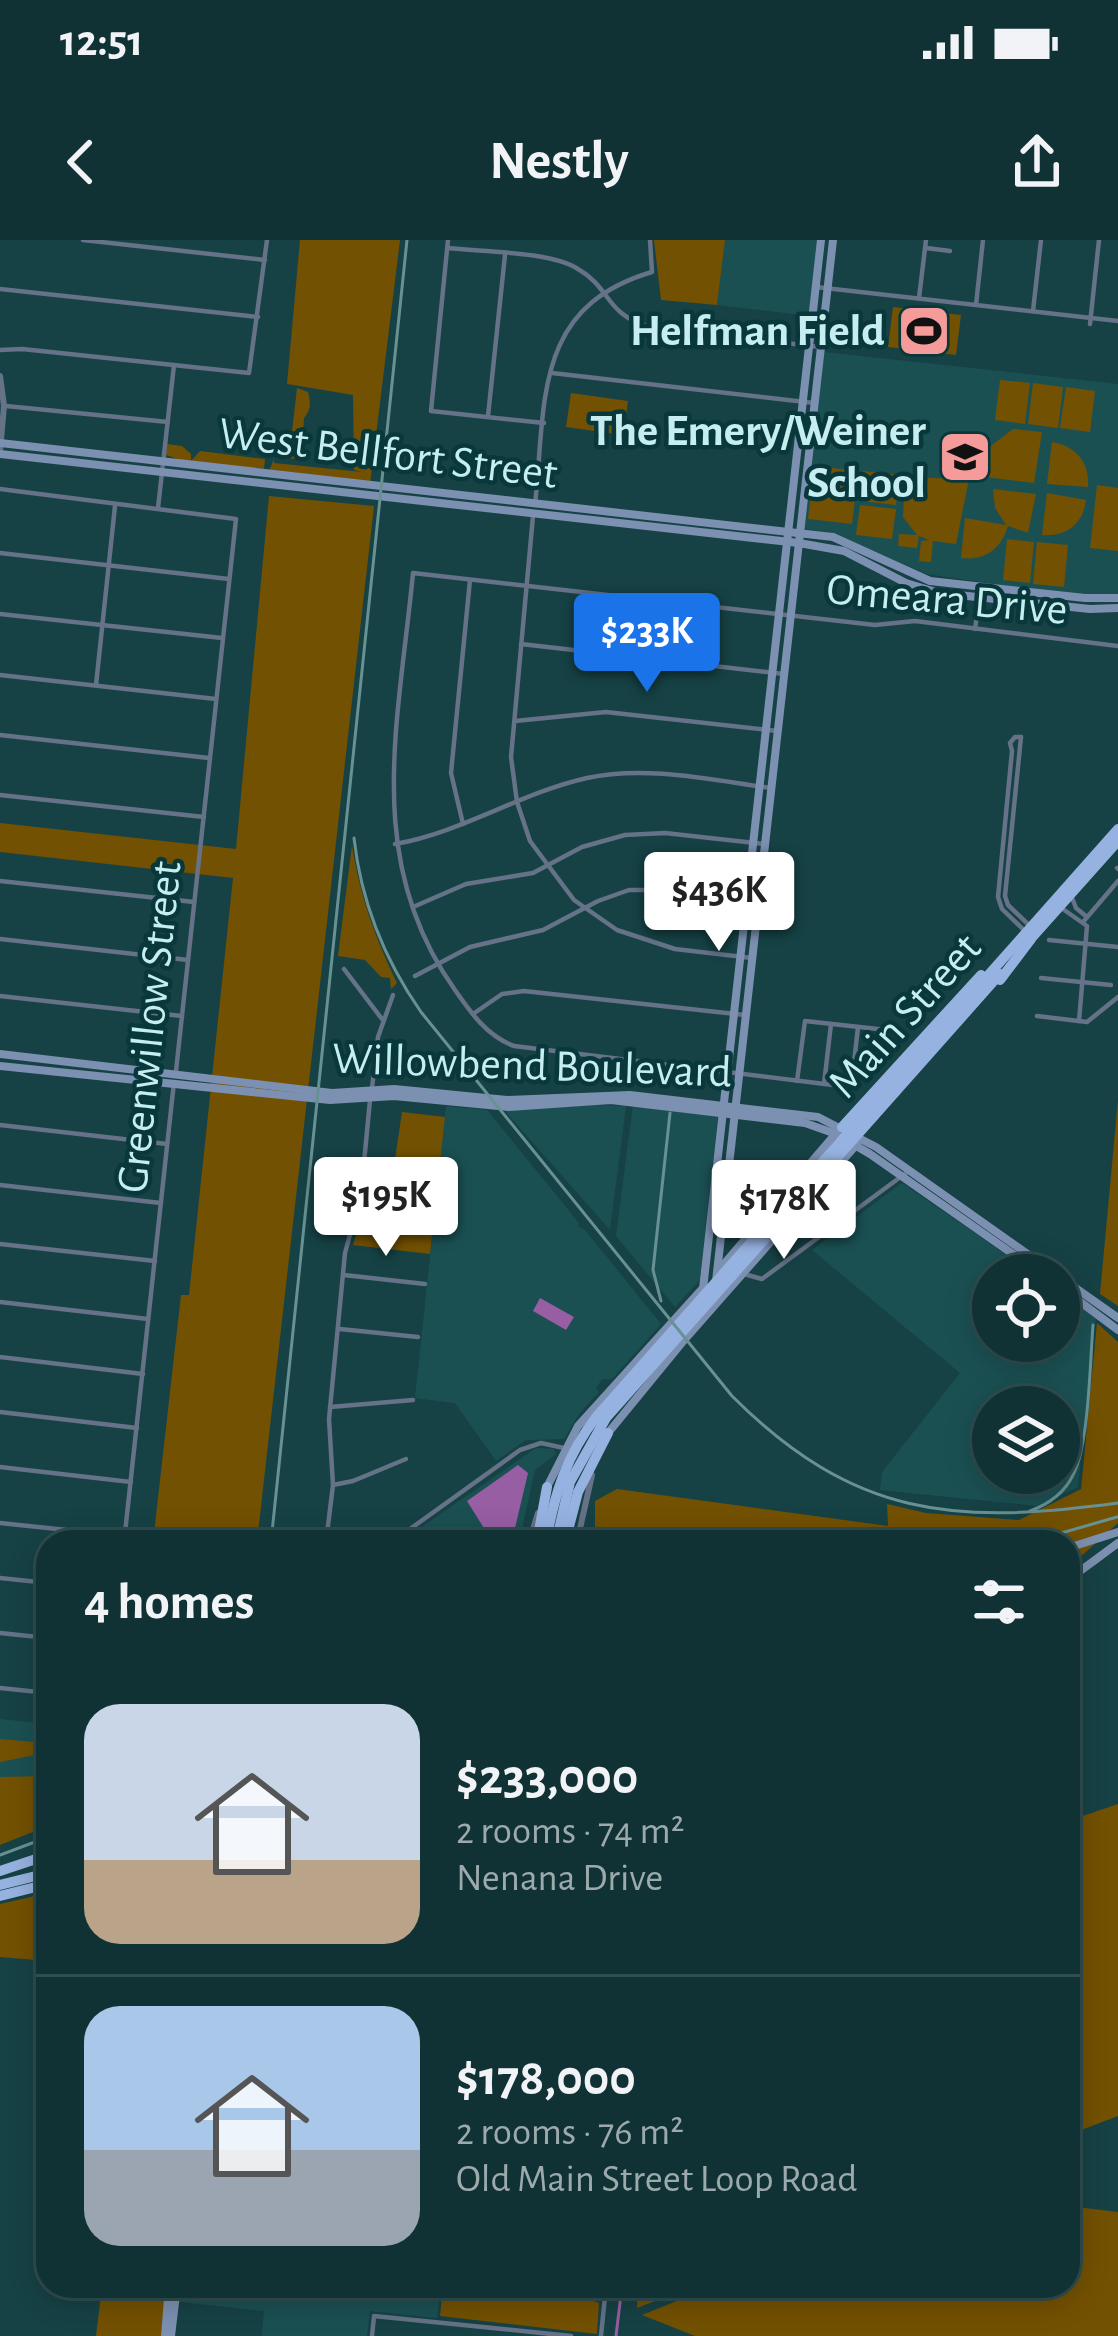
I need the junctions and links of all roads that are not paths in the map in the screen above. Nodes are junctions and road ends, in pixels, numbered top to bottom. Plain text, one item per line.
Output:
1 (83, 240) edge
2 (267, 240) edge
3 (650, 240) edge
4 (821, 240) edge
5 (832, 240) edge
6 (983, 240) edge
7 (1041, 240) edge
8 (1099, 240) edge
9 (448, 244) edge
10 (925, 244) edge
11 (950, 251) dead end
12 (505, 255) junction
13 (265, 260) junction
14 (822, 287) junction
15 (0, 290) edge
16 (602, 291) junction
17 (919, 298) junction
18 (981, 307) junction
19 (1033, 311) junction
20 (258, 317) junction
21 (1090, 321) junction
22 (1118, 321) edge
23 (815, 346) junction
24 (0, 350) edge
25 (174, 365) junction
26 (550, 373) junction
27 (0, 376) edge
28 (809, 403) junction
29 (4, 406) junction
30 (488, 416) junction
31 (168, 422) junction
32 (544, 422) junction
33 (0, 448) edge
34 (163, 467) junction
35 (0, 489) edge
36 (115, 506) junction
37 (534, 508) junction
38 (157, 510) junction
39 (794, 537) junction
40 (0, 553) edge
41 (109, 565) junction
42 (229, 579) junction
43 (470, 580) junction
44 (527, 586) junction
45 (980, 592) junction
46 (1118, 598) edge
47 (1084, 603) junction
48 (1118, 608) edge
49 (0, 614) edge
50 (785, 615) junction
51 (102, 626) junction
52 (975, 628) junction
53 (222, 638) junction
54 (521, 644) junction
55 (1118, 646) edge
56 (778, 673) junction
57 (0, 675) edge
58 (96, 686) junction
59 (216, 699) junction
60 (513, 721) junction
61 (772, 730) junction
62 (0, 736) edge
63 (209, 758) junction
64 (1015, 762) dead end
65 (765, 787) junction
66 (0, 795) edge
67 (517, 802) junction
68 (204, 817) junction
69 (464, 825) junction
70 (1118, 829) edge
71 (1118, 841) edge
72 (759, 843) junction
73 (395, 844) junction
74 (546, 866) junction
75 (1118, 880) edge
76 (0, 881) edge
77 (1071, 895) junction
78 (753, 901) junction
79 (194, 902) junction
80 (1060, 907) junction
81 (411, 908) junction
82 (586, 909) junction
83 (1076, 913) junction
84 (1085, 920) junction
85 (1027, 935) junction
86 (0, 939) edge
87 (1049, 940) dead end
88 (1087, 944) junction
89 (1118, 947) edge
90 (746, 957) junction
91 (188, 960) junction
92 (436, 963) junction
93 (344, 969) dead end
94 (415, 976) dead end
95 (1041, 978) dead end
96 (1083, 982) junction
97 (1111, 985) dead end
98 (393, 995) dead end
99 (0, 996) edge
100 (1118, 997) edge
101 (473, 1014) junction
102 (740, 1014) junction
103 (182, 1016) junction
104 (1037, 1016) dead end
105 (382, 1019) junction
106 (1078, 1021) junction
107 (831, 1024) junction
108 (858, 1027) junction
109 (887, 1030) dead end
110 (855, 1052) junction
111 (0, 1054) edge
112 (885, 1055) dead end
113 (22, 1062) junction
114 (99, 1065) junction
115 (0, 1066) edge
116 (733, 1070) junction
117 (98, 1077) junction
118 (175, 1080) junction
119 (797, 1081) junction
120 (824, 1084) junction
121 (241, 1086) junction
122 (371, 1094) junction
123 (729, 1110) junction
124 (867, 1117) junction
125 (0, 1125) edge
126 (839, 1131) junction
127 (859, 1142) junction
128 (167, 1144) junction
129 (824, 1148) junction
130 (365, 1160) junction
131 (842, 1162) junction
132 (393, 1163) dead end
133 (907, 1174) junction
134 (0, 1185) edge
135 (161, 1203) junction
136 (712, 1204) junction
137 (724, 1206) junction
138 (998, 1237) junction
139 (721, 1238) junction
140 (742, 1243) junction
141 (0, 1244) edge
142 (1018, 1254) edge
143 (1021, 1254) edge
144 (155, 1261) junction
145 (717, 1272) junction
146 (744, 1274) junction
147 (344, 1275) junction
148 (425, 1283) dead end
149 (703, 1288) junction
150 (1080, 1295) edge
151 (1080, 1299) edge
152 (0, 1302) edge
153 (686, 1308) junction
154 (710, 1312) junction
155 (1118, 1318) edge
156 (148, 1319) junction
157 (702, 1321) junction
158 (338, 1328) junction
159 (1118, 1330) edge
160 (418, 1337) dead end
161 (0, 1358) edge
162 (143, 1374) junction
163 (639, 1374) junction
164 (413, 1400) dead end
165 (330, 1407) junction
166 (0, 1412) edge
167 (137, 1427) junction
168 (608, 1433) junction
169 (564, 1448) junction
170 (406, 1459) dead end
171 (0, 1467) edge
172 (131, 1482) junction
173 (333, 1485) junction
174 (547, 1487) joint
175 (0, 1523) edge
176 (54, 1530) edge
177 (125, 1530) edge
178 (327, 1530) edge
179 (409, 1530) edge
180 (539, 1530) edge
181 (542, 1530) edge
182 (559, 1530) edge
183 (569, 1530) edge
184 (579, 1530) edge
185 (1118, 1532) edge
186 (1118, 1543) edge
187 (1080, 1544) edge
188 (1080, 1571) edge
189 (0, 1578) edge
190 (36, 1582) edge
191 (0, 1633) edge
192 (36, 1637) edge
193 (0, 1688) edge
194 (36, 1692) edge
195 (36, 1862) edge
196 (0, 1872) edge
197 (36, 1876) edge
198 (0, 1885) edge
199 (36, 1887) edge
200 (0, 1896) edge
201 (172, 2298) edge
202 (605, 2298) edge
203 (168, 2336) edge
204 (372, 2336) edge
205 (571, 2336) edge
206 (601, 2336) edge

1 - 13 street
2 - 13 street
3 - 16 street
4 - 14 main road
5 - 14 main road
6 - 18 street
7 - 19 street
8 - 21 street
9 - 12 street
9 - 30 street
10 - 11 street
10 - 17 street
12 - 16 street
12 - 30 street
13 - 20 street
14 - 17 street
14 - 23 main road
15 - 20 street
16 - 23 street
16 - 26 street
17 - 18 street
18 - 19 street
19 - 21 street
20 - 25 street
21 - 22 street
23 - 28 main road
24 - 25 street
25 - 31 street
26 - 28 street
26 - 32 street
27 - 29 street
28 - 39 main road
29 - 31 street
29 - 33 street
30 - 32 street
31 - 34 street
32 - 37 street
33 - 34 main road, West Bellfort Street
34 - 37 main road, West Bellfort Street
34 - 38 street
35 - 36 street
36 - 38 street
36 - 41 street
37 - 39 main road, West Bellfort Street
37 - 44 street
38 - 42 street, Greenwillow Street
39 - 45 main road, West Bellfort Street
39 - 50 main road
40 - 41 street
41 - 42 street
41 - 51 street
42 - 53 street, Greenwillow Street
43 - 44 street, Omeara Drive
43 - 69 street
43 - 73 street, Omeara Drive
44 - 50 street, Omeara Drive
44 - 54 street
45 - 47 main road, West Bellfort Street
45 - 52 street
46 - 47 main road, West Bellfort Street
47 - 48 main road, West Bellfort Street
49 - 51 street
50 - 52 street, Omeara Drive
50 - 56 main road
51 - 53 street
51 - 58 street
52 - 55 street, Omeara Drive
53 - 59 street, Greenwillow Street
54 - 56 street
54 - 60 street
56 - 61 main road
57 - 58 street
58 - 59 street
59 - 63 street, Greenwillow Street
60 - 61 street
60 - 67 street
61 - 65 main road
62 - 63 street
63 - 68 street, Greenwillow Street
64 - 85 street
65 - 67 street
65 - 72 main road
66 - 68 street
67 - 69 street
67 - 74 street
68 - 79 street, Greenwillow Street
69 - 73 street
70 - 85 highway, Main Street
71 - 77 highway, Main Street
72 - 74 street
72 - 78 main road
73 - 81 street
74 - 81 street
74 - 82 street
75 - 84 street
76 - 79 street
77 - 80 highway, Main Street
77 - 83 street
78 - 82 street
78 - 90 main road
79 - 91 street, Greenwillow Street
80 - 83 street
80 - 85 highway, Main Street
81 - 92 street
82 - 90 street
82 - 92 street
83 - 84 street
84 - 88 street
85 - 124 highway, Main Street
86 - 91 street
87 - 88 street
88 - 89 street
88 - 96 street
90 - 102 main road
91 - 103 street, Greenwillow Street
92 - 94 street
92 - 101 street
93 - 105 street
95 - 96 street
96 - 97 street
96 - 106 street
98 - 105 street
99 - 103 street
100 - 106 street
101 - 102 street
101 - 116 street
102 - 116 main road
103 - 118 street, Greenwillow Street
104 - 106 street
105 - 122 street
107 - 108 street
107 - 119 street
107 - 120 street
108 - 109 street
108 - 110 street
110 - 112 street
110 - 120 street
111 - 113 main road, Willowbend Boulevard
113 - 114 main road, Willowbend Boulevard
113 - 115 main road, Willowbend Boulevard
113 - 117 main road, Willowbend Boulevard
114 - 117 main road
114 - 118 main road, Willowbend Boulevard
116 - 119 street
116 - 123 main road
117 - 118 main road, Willowbend Boulevard
118 - 121 main road, Willowbend Boulevard
118 - 121 main road, Willowbend Boulevard
118 - 128 street, Greenwillow Street
119 - 120 street
121 - 122 main road, Willowbend Boulevard
122 - 123 main road, Willowbend Boulevard
122 - 130 street
123 - 126 main road, Willowbend Boulevard
123 - 136 main road
123 - 137 main road
124 - 126 highway
124 - 127 highway
124 - 163 highway, Main Street
125 - 128 street
126 - 127 main road, Willowbend Boulevard
126 - 129 main road
127 - 131 main road
127 - 133 main road, Willowbend Boulevard
128 - 135 street, Greenwillow Street
129 - 131 main road
129 - 140 main road
130 - 132 street
130 - 147 street
131 - 146 main road
133 - 138 main road, Willowbend Boulevard
133 - 146 street
134 - 135 street
135 - 144 street, Greenwillow Street
136 - 137 main road
136 - 149 main road
137 - 139 main road
138 - 142 main road, Willowbend Boulevard
138 - 143 main road, Willowbend Boulevard
139 - 140 main road
139 - 145 main road
140 - 145 main road
141 - 144 street
144 - 156 street, Greenwillow Street
145 - 149 main road
145 - 154 main road
146 - 154 main road
147 - 148 street
147 - 158 street
149 - 153 main road
150 - 155 main road, Willowbend Boulevard
151 - 159 main road, Willowbend Boulevard
152 - 156 street
153 - 157 main road
153 - 169 main road
154 - 157 main road
156 - 162 street, Greenwillow Street
157 - 168 main road
158 - 160 street
158 - 165 street
161 - 162 street
162 - 167 street, Greenwillow Street
163 - 181 highway, Main Street
163 - 182 highway, Main Street
164 - 165 street
165 - 173 street
166 - 167 street
167 - 172 street, Greenwillow Street
168 - 183 highway
168 - 184 street
169 - 174 main road
169 - 179 street
170 - 173 street
171 - 172 street
172 - 177 street, Greenwillow Street
173 - 178 street
174 - 180 highway
175 - 176 street
185 - 187 main road
186 - 188 main road
189 - 190 street
191 - 192 street
193 - 194 street
195 - 196 highway
197 - 198 highway
199 - 200 highway
201 - 203 main road
202 - 206 street
204 - 205 street

